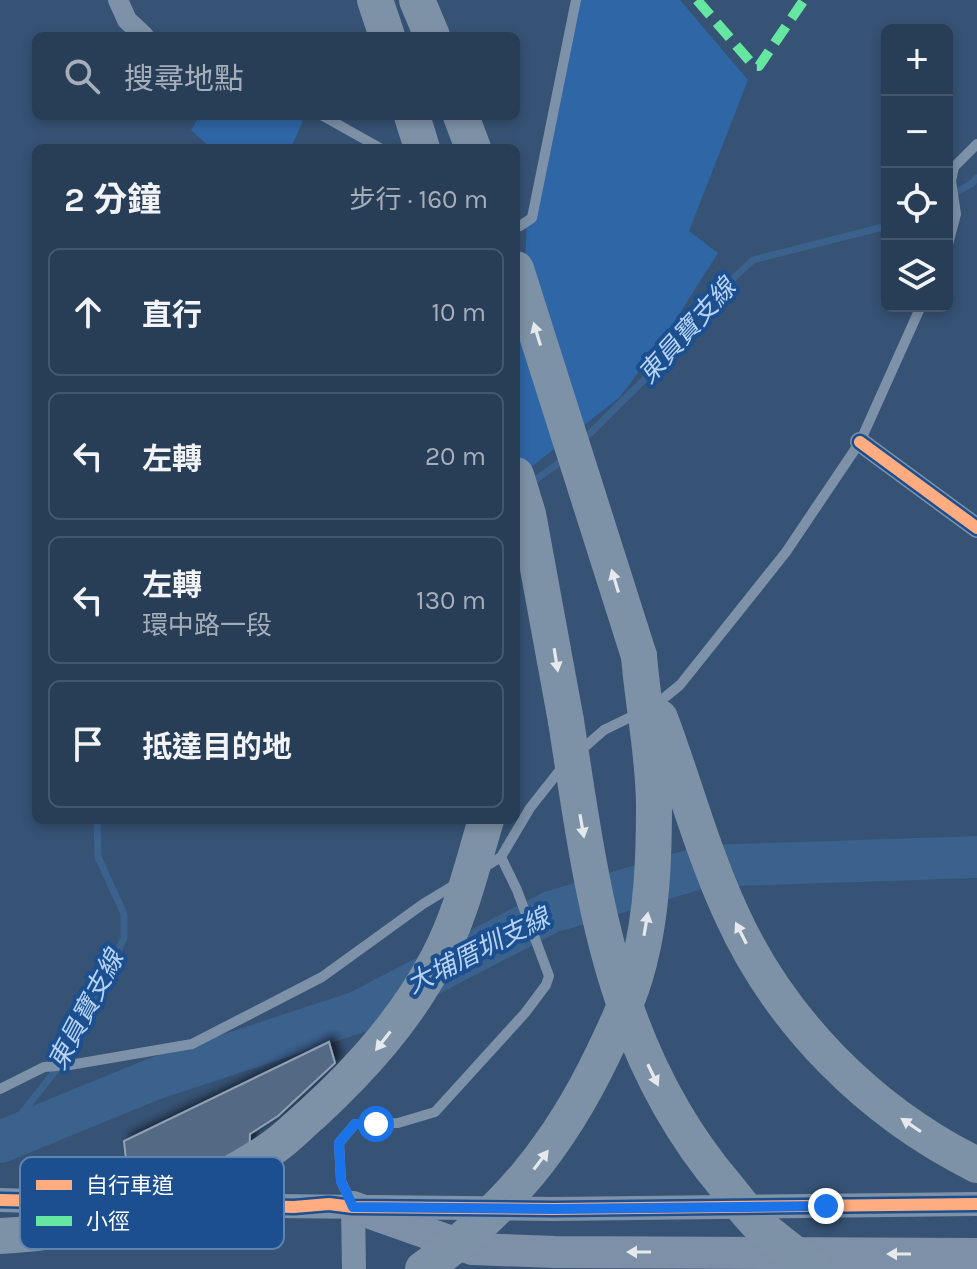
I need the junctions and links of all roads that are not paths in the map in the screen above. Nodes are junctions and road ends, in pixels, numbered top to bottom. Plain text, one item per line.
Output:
1 (118, 0) edge
2 (375, 0) edge
3 (417, 0) edge
4 (576, 0) edge
5 (140, 32) edge
6 (386, 32) edge
7 (430, 32) edge
8 (330, 120) edge
9 (413, 120) edge
10 (462, 120) edge
11 (373, 144) edge
12 (421, 144) edge
13 (472, 144) edge
14 (977, 144) edge
15 (520, 226) edge
16 (949, 240) edge
17 (520, 282) edge
18 (918, 312) edge
19 (860, 442) junction
20 (520, 488) edge
21 (977, 528) edge
22 (639, 656) junction
23 (485, 824) edge
24 (501, 857) junction
25 (0, 1089) edge
26 (256, 1157) edge
27 (977, 1165) edge
28 (0, 1200) edge
29 (20, 1200) edge
30 (977, 1204) edge
31 (284, 1207) edge
32 (353, 1207) junction
33 (20, 1234) edge
34 (0, 1236) edge
35 (977, 1254) edge
36 (354, 1269) edge
37 (423, 1269) edge
38 (814, 1269) edge

1 - 5 street
2 - 6 highway
3 - 7 highway
4 - 15 lane
8 - 11 lane
9 - 12 highway
10 - 13 highway
14 - 16 lane
22 -> 17 highway
18 - 19 lane
19 - 21 street
19 - 24 lane
20 -> 38 highway, bridge
27 -> 22 highway, bridge
37 -> 22 highway, bridge
23 -> 26 highway, bridge
24 - 25 lane
24 - 32 lane
28 - 29 street
30 - 32 street
31 - 32 street
35 -> 32 highway
32 - 36 street
33 -> 34 highway, bridge

